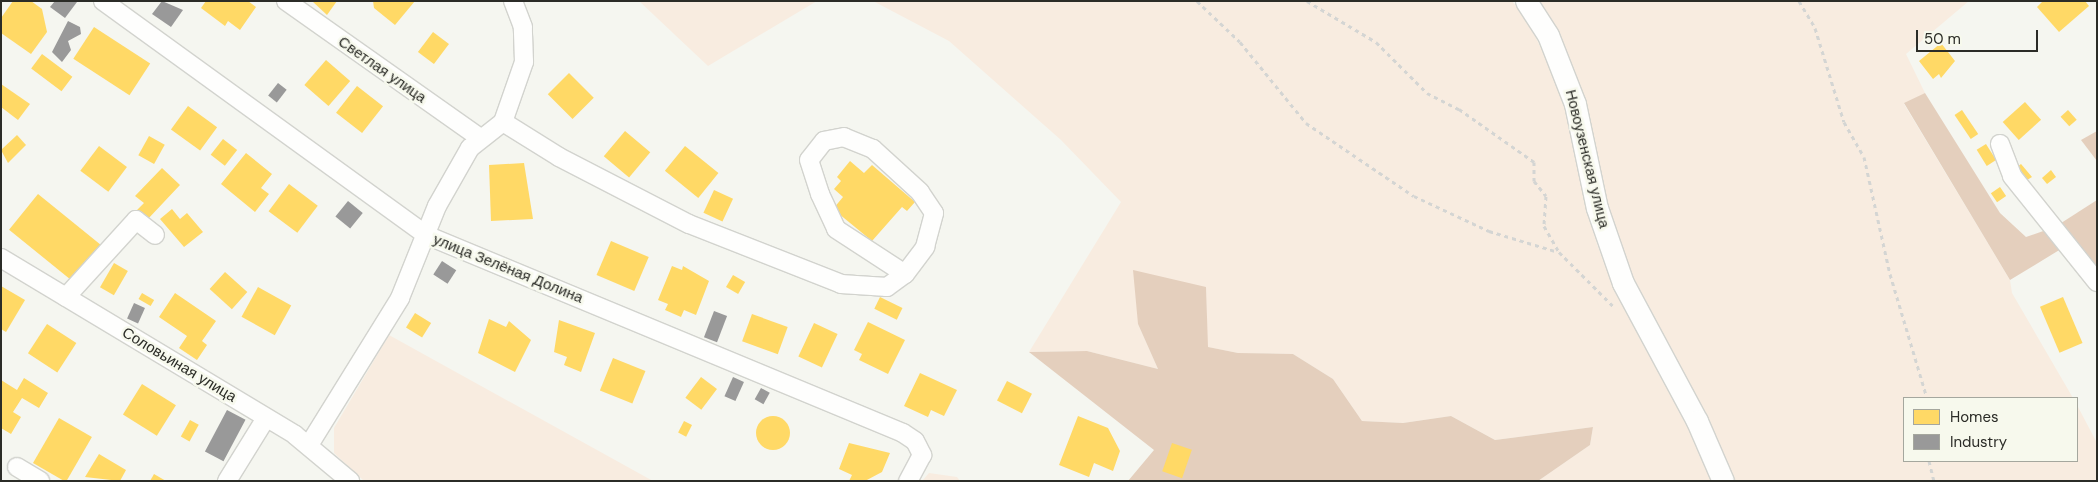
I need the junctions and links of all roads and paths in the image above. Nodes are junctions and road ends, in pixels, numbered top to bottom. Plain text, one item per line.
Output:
1 (103, 1) edge
2 (286, 1) edge
3 (513, 1) edge
4 (1197, 1) edge
5 (1307, 1) edge
6 (1526, 1) edge
7 (1799, 1) edge
8 (504, 122) junction
9 (479, 137) junction
10 (2000, 144) dead end
11 (155, 235) dead end
12 (426, 235) junction
13 (1559, 252) junction
14 (1, 258) edge
15 (905, 274) junction
16 (2097, 282) edge
17 (66, 296) junction
18 (1616, 309) dead end
19 (1927, 397) edge
20 (266, 418) junction
21 (309, 445) junction
22 (1929, 462) edge
23 (16, 467) dead end
24 (40, 481) edge
25 (227, 481) edge
26 (350, 481) edge
27 (908, 481) edge
28 (1723, 481) edge
29 (1934, 481) edge

1 - 12 street, улица Зелёная Долина
2 - 9 street, Светлая улица
3 - 8 street
4 - 13 path
5 - 13 path
6 - 28 main road, Новоузенская улица
7 - 19 path
8 - 9 street
8 - 15 street
9 - 12 street
10 - 16 street
11 - 17 street
12 - 21 street
12 - 27 street, улица Зелёная Долина
13 - 18 path
14 - 17 street, Соловьиная улица
15 - 15 street
17 - 20 street, Соловьиная улица
20 - 21 street, Соловьиная улица
20 - 25 street
21 - 26 street, Соловьиная улица
22 - 29 path
23 - 24 street

